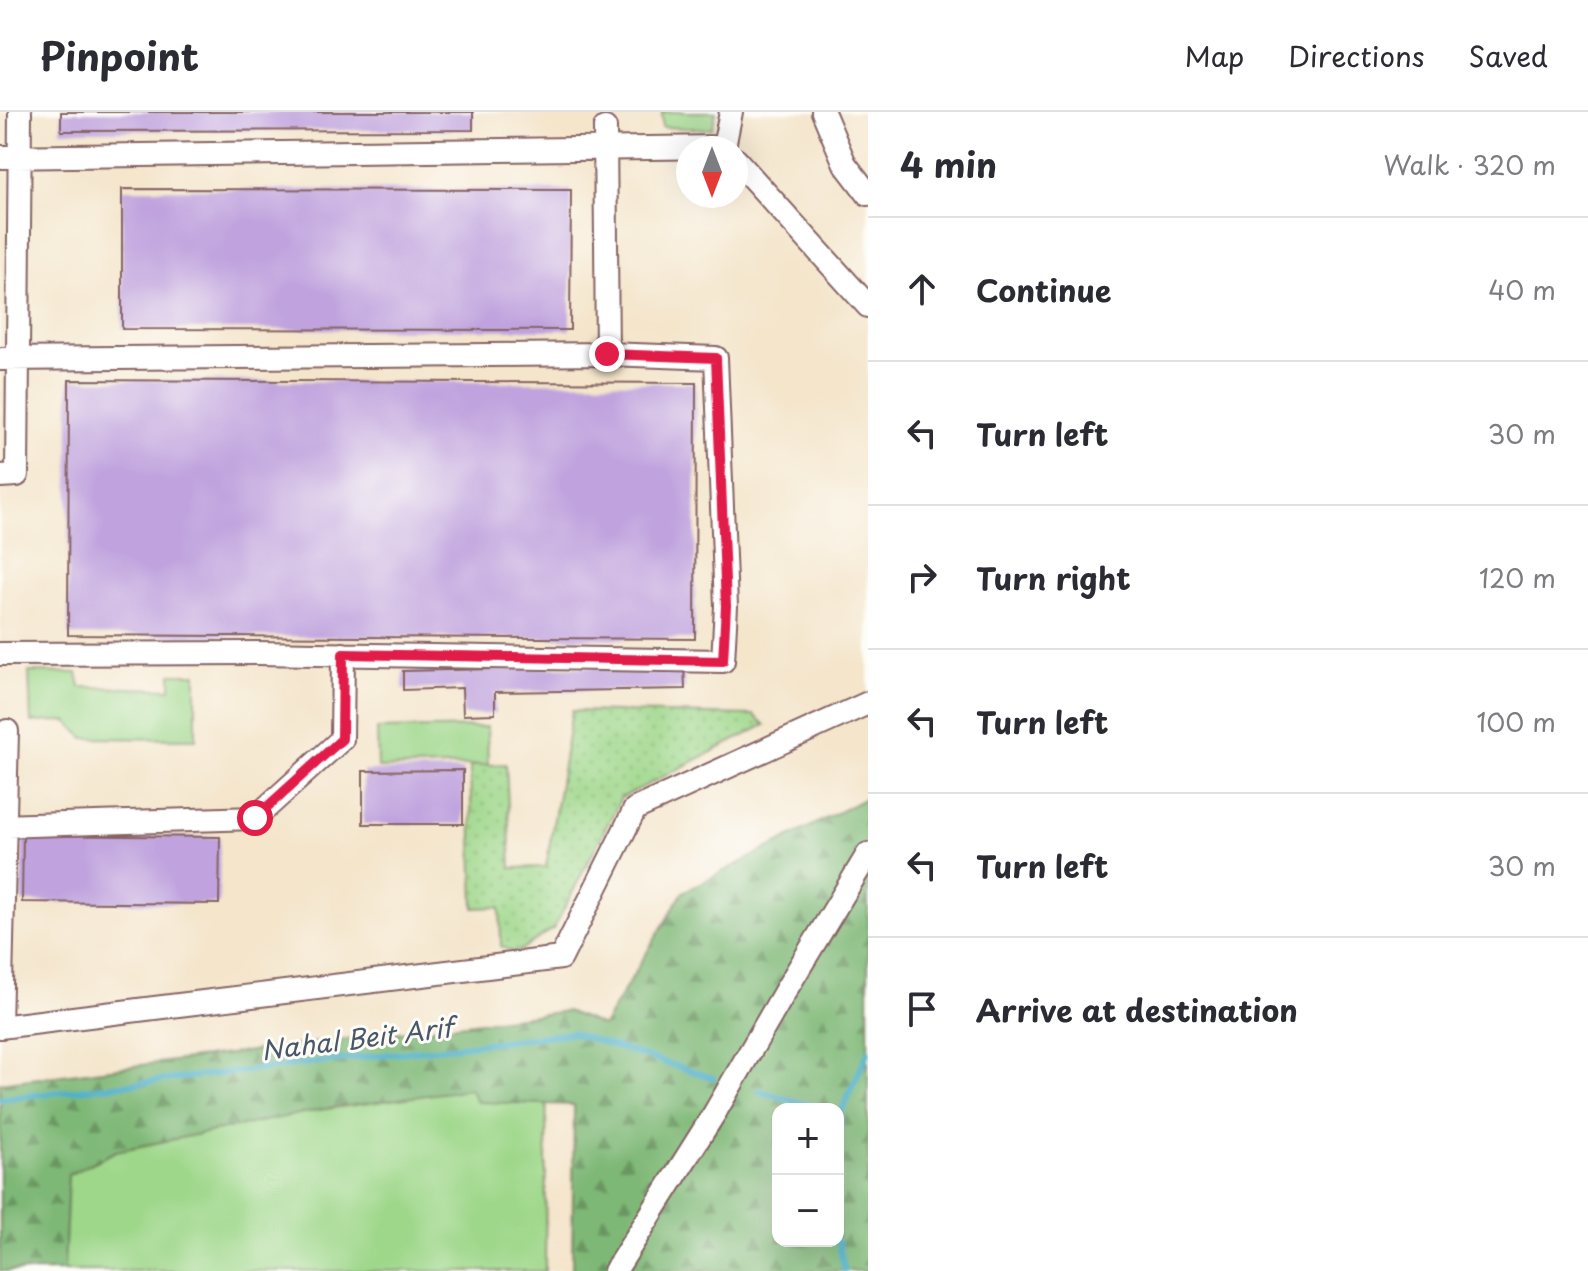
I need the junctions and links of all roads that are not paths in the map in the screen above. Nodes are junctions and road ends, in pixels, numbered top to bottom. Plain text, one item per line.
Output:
1 (20, 112) edge
2 (731, 112) edge
3 (823, 112) edge
4 (729, 136) edge
5 (605, 138) junction
6 (676, 146) edge
7 (10, 156) edge
8 (748, 174) edge
9 (868, 194) edge
10 (19, 243) junction
11 (0, 265) edge
12 (868, 306) edge
13 (607, 354) junction
14 (9, 359) edge
15 (0, 476) edge
16 (0, 654) edge
17 (343, 654) junction
18 (868, 703) edge
19 (7, 731) dead end
20 (2, 826) edge
21 (868, 854) edge
22 (0, 1027) edge
23 (615, 1271) edge

1 - 7 lane
2 - 4 lane
3 - 9 lane
5 - 6 lane
5 - 7 lane
5 - 13 lane
7 - 10 lane
8 - 12 lane
10 - 11 lane
10 - 14 lane
13 - 14 lane
13 - 17 lane
14 - 15 lane
16 - 17 lane
17 - 20 lane
18 - 22 lane
19 - 20 lane
20 - 22 lane
21 - 23 lane

